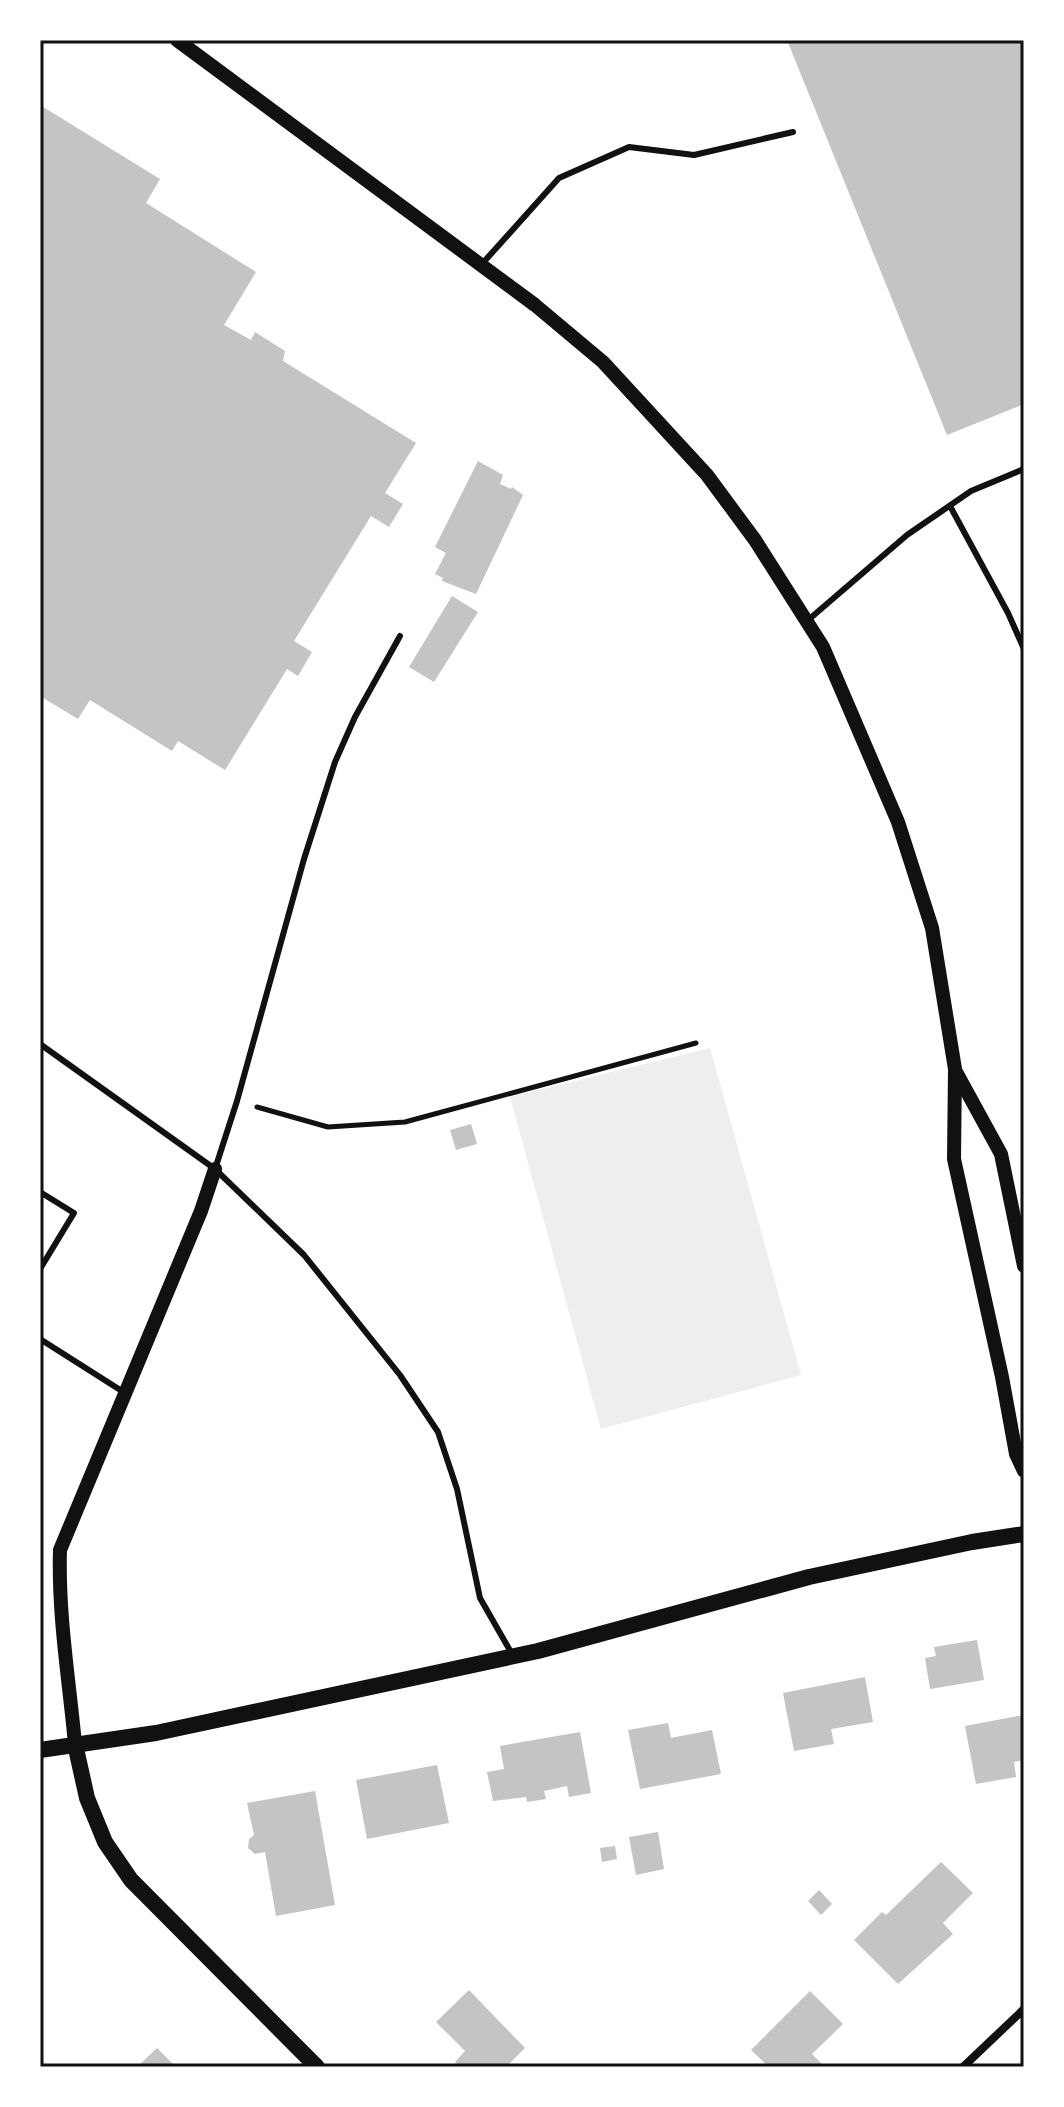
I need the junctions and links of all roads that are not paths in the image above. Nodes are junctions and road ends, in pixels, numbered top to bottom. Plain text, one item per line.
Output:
1 (177, 40) edge
2 (793, 132) dead end
3 (481, 265) junction
4 (1024, 469) edge
5 (950, 506) junction
6 (807, 621) junction
7 (400, 636) dead end
8 (1024, 649) edge
9 (40, 1044) edge
10 (955, 1069) junction
11 (215, 1169) junction
12 (40, 1192) edge
13 (1024, 1266) edge
14 (40, 1269) edge
15 (40, 1339) edge
16 (125, 1393) junction
17 (1024, 1471) edge
18 (1024, 1534) edge
19 (514, 1657) junction
20 (75, 1744) junction
21 (40, 1750) edge
22 (1024, 2009) edge
23 (317, 2067) edge
24 (963, 2067) edge

1 - 3 street
2 - 3 lane
3 - 6 street
4 - 5 lane
5 - 6 lane
5 - 8 lane
6 - 10 street
7 - 11 lane
9 - 11 lane
10 - 13 street
10 - 17 street
11 - 16 street
11 - 19 lane
12 - 14 lane
15 - 16 lane
16 - 20 street
18 - 19 main road
19 - 20 main road
20 - 21 main road
20 - 23 main road
22 - 24 street

